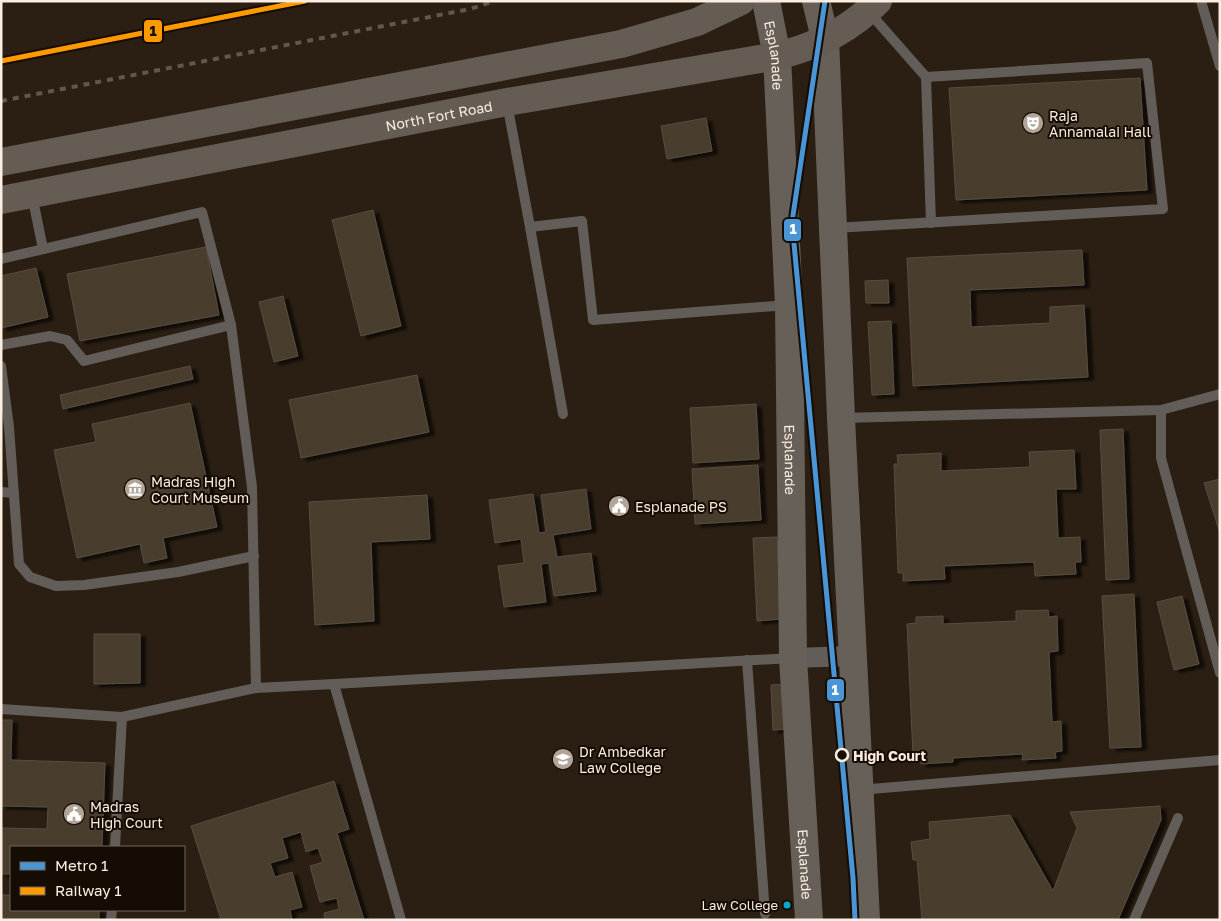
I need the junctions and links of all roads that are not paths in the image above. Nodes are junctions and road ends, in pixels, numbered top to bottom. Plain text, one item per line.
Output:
1 (740, 1) edge
2 (766, 1) edge
3 (816, 1) edge
4 (1201, 1) edge
5 (873, 6) edge
6 (825, 38) junction
7 (777, 56) junction
8 (1220, 66) edge
9 (926, 77) junction
10 (507, 102) junction
11 (1, 162) edge
12 (32, 194) junction
13 (1, 200) edge
14 (931, 222) junction
15 (530, 226) junction
16 (833, 228) junction
17 (43, 249) junction
18 (1, 259) edge
19 (789, 305) junction
20 (231, 325) junction
21 (1, 345) edge
22 (1, 366) edge
23 (1220, 394) edge
24 (1161, 410) junction
25 (563, 414) dead end
26 (841, 418) junction
27 (1, 492) edge
28 (14, 493) junction
29 (254, 556) junction
30 (853, 656) junction
31 (793, 658) junction
32 (748, 660) junction
33 (1220, 673) edge
34 (334, 684) junction
35 (256, 688) junction
36 (1, 709) edge
37 (122, 717) junction
38 (1220, 760) edge
39 (860, 790) junction
40 (1178, 818) dead end
41 (115, 846) edge
42 (765, 914) dead end
43 (401, 920) edge
44 (808, 920) edge
45 (866, 920) edge
46 (1134, 920) edge

1 - 11 main road
2 - 7 main road, Esplanade
3 - 6 main road
4 - 8 lane
5 - 6 main road, North Fort Road
5 - 9 lane
6 - 7 main road, North Fort Road
6 - 16 main road
7 - 10 main road, North Fort Road
7 - 19 main road, Esplanade
9 - 14 lane
9 - 14 lane
10 - 12 main road, North Fort Road
10 - 15 lane
12 - 13 main road, North Fort Road
12 - 17 lane
14 - 16 lane
15 - 19 lane
15 - 25 lane
16 - 26 main road
17 - 18 lane
17 - 20 lane
19 - 31 main road, Esplanade
20 - 21 lane
20 - 29 lane
22 - 28 lane
23 - 24 lane
24 - 26 lane
24 - 33 lane
26 - 30 main road
27 - 28 lane
28 - 29 lane
29 - 35 lane
30 - 31 street
30 - 39 main road
31 - 32 lane
31 - 44 main road, Esplanade
32 - 34 lane
32 - 42 lane
34 - 35 lane
34 - 43 lane
35 - 37 lane
36 - 37 lane
37 - 41 lane
38 - 39 lane
39 - 45 main road
40 - 46 lane

